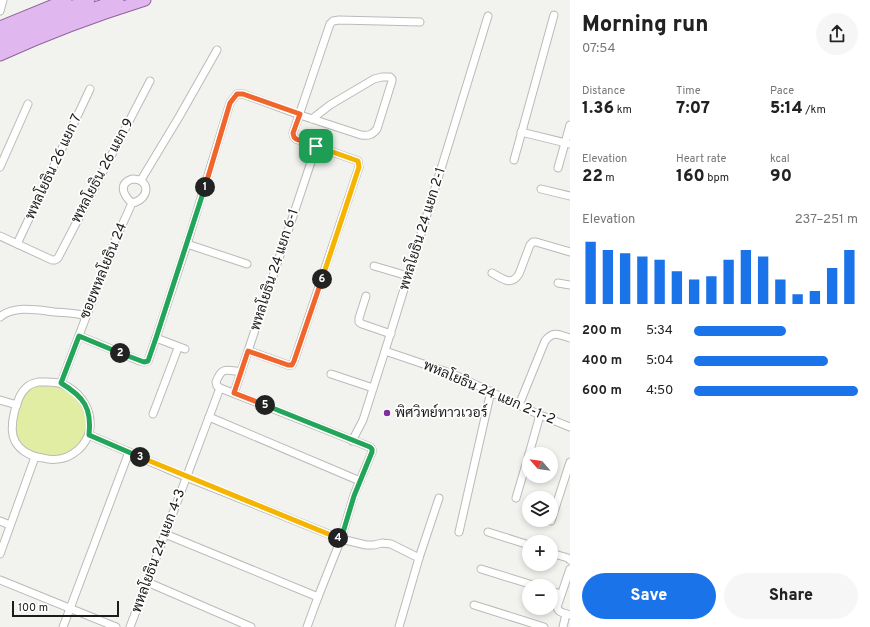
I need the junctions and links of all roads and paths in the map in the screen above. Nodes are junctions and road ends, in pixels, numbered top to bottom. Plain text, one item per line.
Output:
1 (3, 0) edge
2 (66, 0) edge
3 (90, 0) edge
4 (118, 0) edge
5 (145, 0) edge
6 (0, 10) edge
7 (554, 15) dead end
8 (488, 16) dead end
9 (420, 22) dead end
10 (0, 27) edge
11 (0, 36) edge
12 (0, 44) edge
13 (217, 50) dead end
14 (0, 55) edge
15 (150, 81) dead end
16 (90, 89) dead end
17 (28, 104) dead end
18 (300, 114) junction
19 (312, 119) junction
20 (570, 125) edge
21 (521, 132) junction
22 (568, 143) edge
23 (316, 146) junction
24 (514, 160) dead end
25 (0, 167) edge
26 (558, 168) dead end
27 (141, 180) junction
28 (541, 189) dead end
29 (570, 196) edge
30 (132, 203) junction
31 (0, 236) edge
32 (17, 244) junction
33 (186, 244) junction
34 (570, 252) edge
35 (247, 264) dead end
36 (374, 266) dead end
37 (492, 273) dead end
38 (408, 276) junction
39 (558, 283) dead end
40 (570, 285) edge
41 (366, 296) dead end
42 (86, 316) junction
43 (0, 317) edge
44 (391, 334) junction
45 (79, 336) junction
46 (156, 338) junction
47 (570, 338) edge
48 (248, 351) junction
49 (385, 351) junction
50 (241, 372) junction
51 (331, 374) dead end
52 (61, 383) junction
53 (373, 388) junction
54 (222, 389) junction
55 (491, 391) junction
56 (234, 393) junction
57 (0, 400) edge
58 (17, 405) junction
59 (519, 405) junction
60 (153, 414) dead end
61 (540, 415) junction
62 (209, 417) junction
63 (570, 427) edge
64 (89, 435) junction
65 (352, 441) junction
66 (531, 447) edge
67 (129, 452) junction
68 (35, 457) junction
69 (570, 462) edge
70 (186, 477) junction
71 (522, 478) edge
72 (360, 481) junction
73 (439, 498) dead end
74 (516, 498) dead end
75 (558, 499) edge
76 (0, 521) edge
77 (10, 525) junction
78 (459, 532) dead end
79 (488, 532) dead end
80 (165, 534) junction
81 (341, 539) junction
82 (522, 543) edge
83 (0, 554) edge
84 (558, 555) edge
85 (419, 558) junction
86 (570, 560) edge
87 (481, 569) dead end
88 (570, 569) edge
89 (0, 580) edge
90 (147, 582) junction
91 (522, 582) edge
92 (558, 593) edge
93 (561, 594) junction
94 (318, 597) junction
95 (474, 605) dead end
96 (70, 608) junction
97 (568, 614) edge
98 (62, 627) edge
99 (116, 627) edge
100 (130, 627) edge
101 (251, 627) edge
102 (307, 627) edge
103 (400, 627) edge
104 (544, 627) edge
105 (563, 627) edge

1 - 6 street
2 - 10 main road
3 - 11 main road
4 - 12 main road
5 - 14 main road
7 - 21 street
8 - 38 street, พหลโยธิน 24 แยก 2-1
9 - 18 street
13 - 27 street
15 - 32 street, พหลโยธิน 26 แยก 9
16 - 32 street, พหลโยธิน 26 แยก 7
17 - 25 street
18 - 19 street
18 - 23 street
18 - 33 street
19 - 19 street
20 - 22 street
21 - 22 street
21 - 24 street
22 - 26 street
23 - 48 street, พหลโยธิน 24 แยก 6-1
23 - 48 street
27 - 30 street, ซอยพหลโยธิน 24
27 - 30 street
28 - 29 street
30 - 42 street, ซอยพหลโยธิน 24
31 - 32 street
33 - 35 street
33 - 46 street
34 - 37 street
36 - 38 street
38 - 44 street, พหลโยธิน 24 แยก 2-1
39 - 40 street
41 - 44 street
42 - 43 street
42 - 45 street, ซอยพหลโยธิน 24
44 - 49 street, พหลโยธิน 24 แยก 2-1
45 - 46 street
45 - 52 street, ซอยพหลโยธิน 24
46 - 60 street
47 - 59 street
48 - 50 street, พหลโยธิน 24 แยก 6-1
49 - 53 street, พหลโยธิน 24 แยก 2-1
49 - 55 street, พหลโยธิน 24 แยก 2-1-2
50 - 54 street, พหลโยธิน 24 แยก 4-3
50 - 56 street, พหลโยธิน 24 แยก 6-1
51 - 53 street
52 - 58 street
52 - 64 street
53 - 65 street, พหลโยธิน 24 แยก 2-1
54 - 56 street
54 - 62 street, พหลโยธิน 24 แยก 4-3
55 - 59 street, พหลโยธิน 24 แยก 2-1-2
55 - 78 street
56 - 65 street
57 - 58 street
58 - 68 street
59 - 61 street, พหลโยธิน 24 แยก 2-1-2
61 - 63 street, พหลโยธิน 24 แยก 2-1-2
61 - 66 street
62 - 70 street, พหลโยธิน 24 แยก 4-3
62 - 72 street
64 - 67 street
64 - 68 street
65 - 72 street
67 - 70 street
67 - 96 street
68 - 77 street
69 - 75 street
70 - 80 street, พหลโยธิน 24 แยก 4-3
70 - 81 street
71 - 74 street
72 - 81 street
73 - 85 street
76 - 77 street
77 - 83 street
79 - 82 street
80 - 90 street, พหลโยธิน 24 แยก 4-3
80 - 94 street
81 - 85 street
81 - 94 street
84 - 86 street
85 - 103 street
87 - 91 street
88 - 93 street
89 - 96 street
90 - 100 street, พหลโยธิน 24 แยก 4-3
90 - 101 street
92 - 93 street
93 - 97 street
94 - 102 street
95 - 104 street
96 - 98 street
96 - 99 street
97 - 105 street

